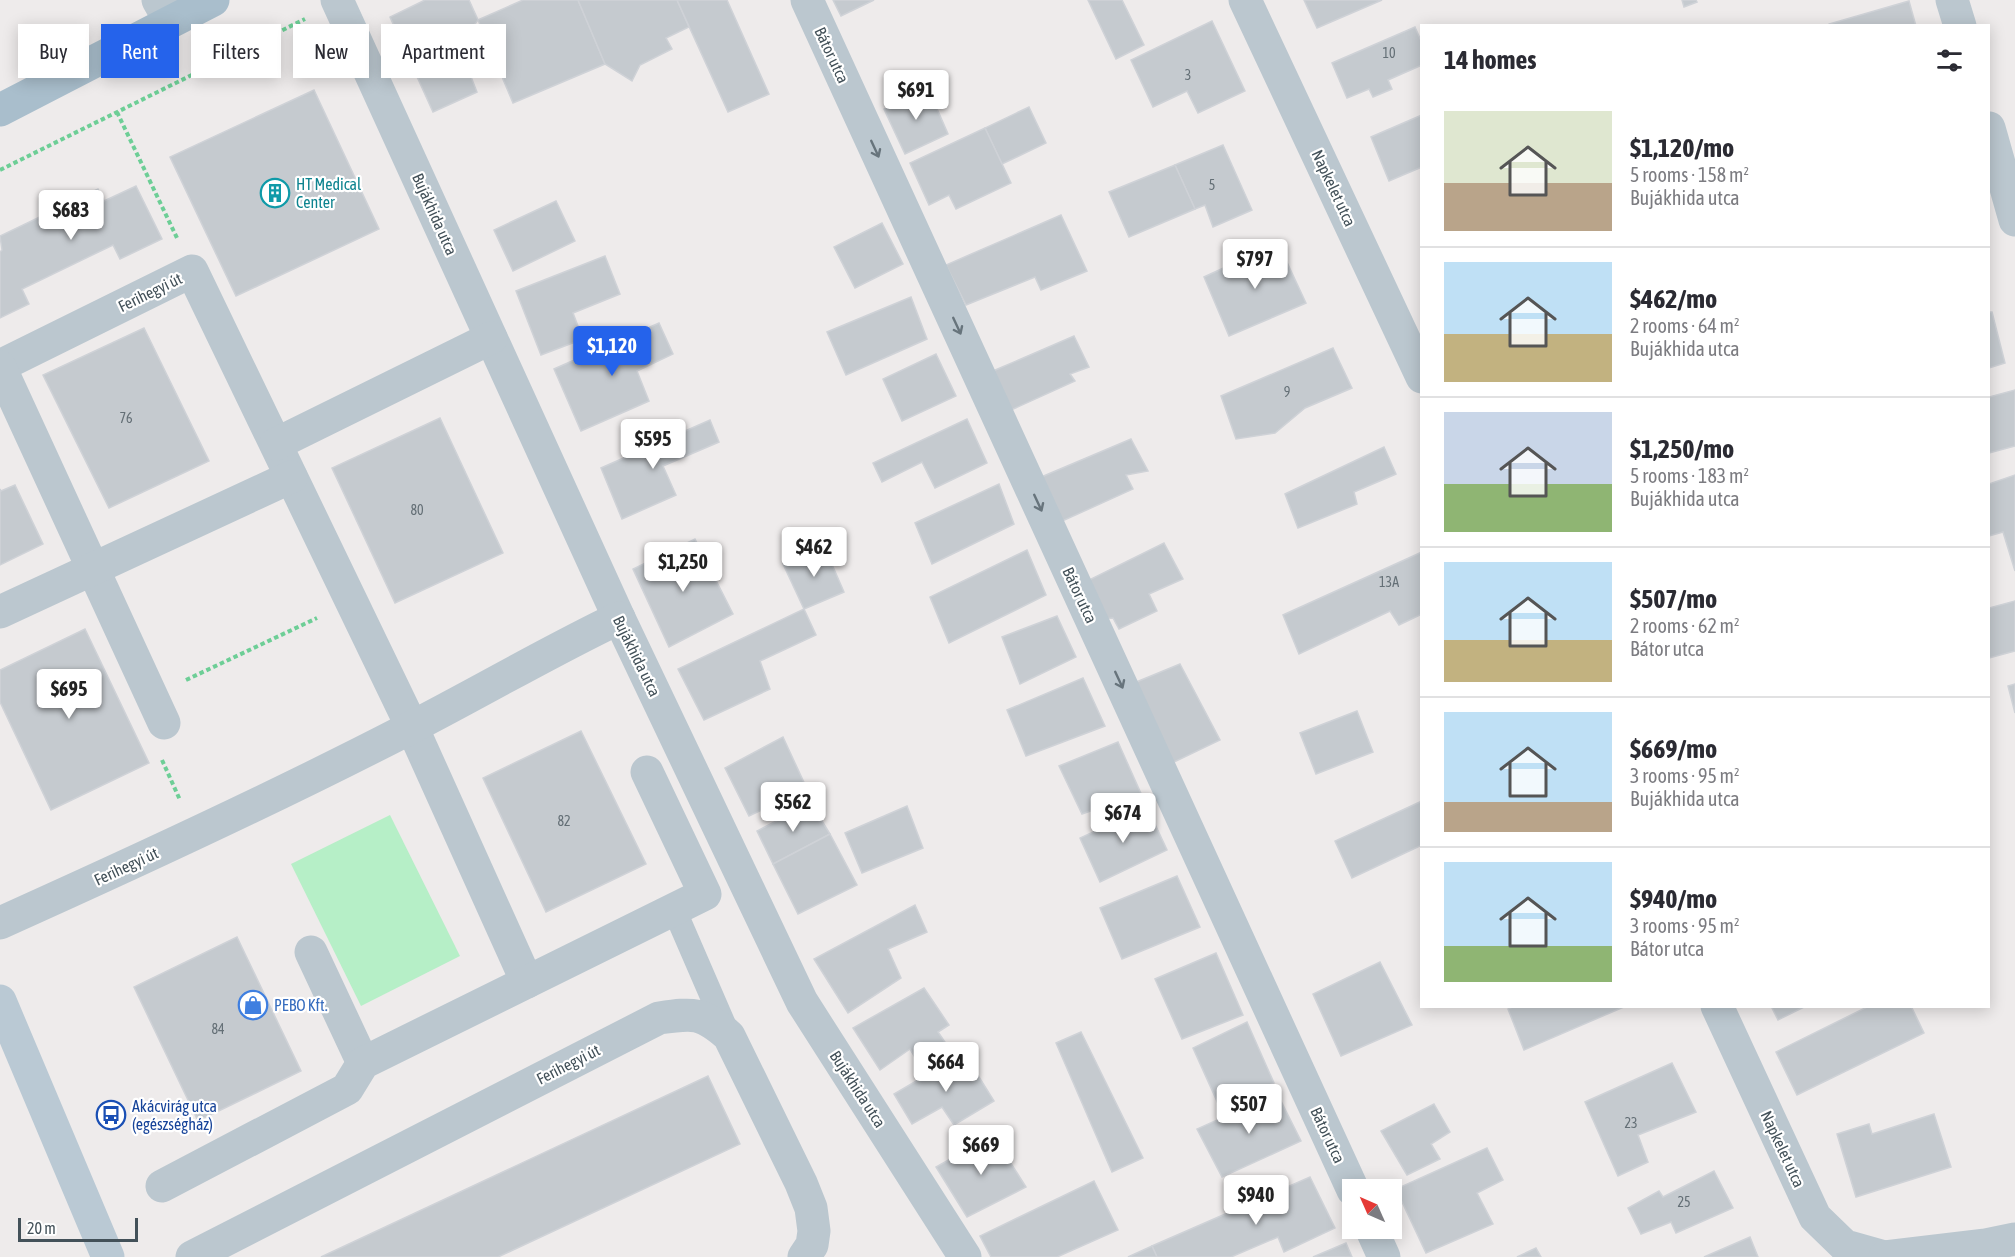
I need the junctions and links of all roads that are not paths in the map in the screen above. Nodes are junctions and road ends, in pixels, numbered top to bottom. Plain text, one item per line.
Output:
1 (213, 0) edge
2 (807, 0) edge
3 (1245, 0) edge
4 (1952, 0) edge
5 (338, 1) edge
6 (164, 10) edge
7 (1959, 24) edge
8 (0, 110) edge
9 (1990, 132) edge
10 (2015, 220) edge
11 (491, 338) junction
12 (0, 366) edge
13 (1420, 373) edge
14 (276, 444) junction
15 (291, 477) junction
16 (92, 569) junction
17 (0, 612) edge
18 (619, 618) junction
19 (157, 710) road end
20 (412, 727) junction
21 (647, 772) dead end
22 (675, 909) junction
23 (0, 923) edge
24 (310, 952) dead end
25 (527, 982) junction
26 (0, 1001) edge
27 (1718, 1008) edge
28 (729, 1036) junction
29 (363, 1064) junction
30 (1348, 1179) edge
31 (162, 1186) dead end
32 (1376, 1239) edge
33 (1996, 1247) edge
34 (108, 1257) edge
35 (192, 1257) edge
36 (804, 1257) edge
37 (965, 1257) edge
38 (1384, 1257) edge
39 (1884, 1257) edge

1 - 6 main road
2 -> 30 street, Bátor utca
3 - 13 street, Napkelet utca
4 - 7 street
5 - 11 street, Bujákhida utca
6 - 8 main road
9 - 10 street
11 - 14 street
11 - 18 street, Bujákhida utca
12 - 14 street, Ferihegyi út
12 - 16 street, Ferihegyi út
14 - 15 street, Ferihegyi út
15 - 16 street
15 - 20 street, Ferihegyi út
16 - 17 street
16 - 19 street, Ferihegyi út
18 - 20 street, Ferihegyi út
18 - 37 street, Bujákhida utca
20 - 23 street, Ferihegyi út
20 - 25 street, Ferihegyi út
21 - 22 street
22 - 25 street
22 - 28 lane
24 - 29 street
25 - 29 street
26 - 34 main road
27 - 39 street, Napkelet utca
28 - 35 street, Ferihegyi út
28 - 36 street, Ferihegyi út
29 - 31 street
32 - 38 street
33 - 39 street, Napkelet utca

